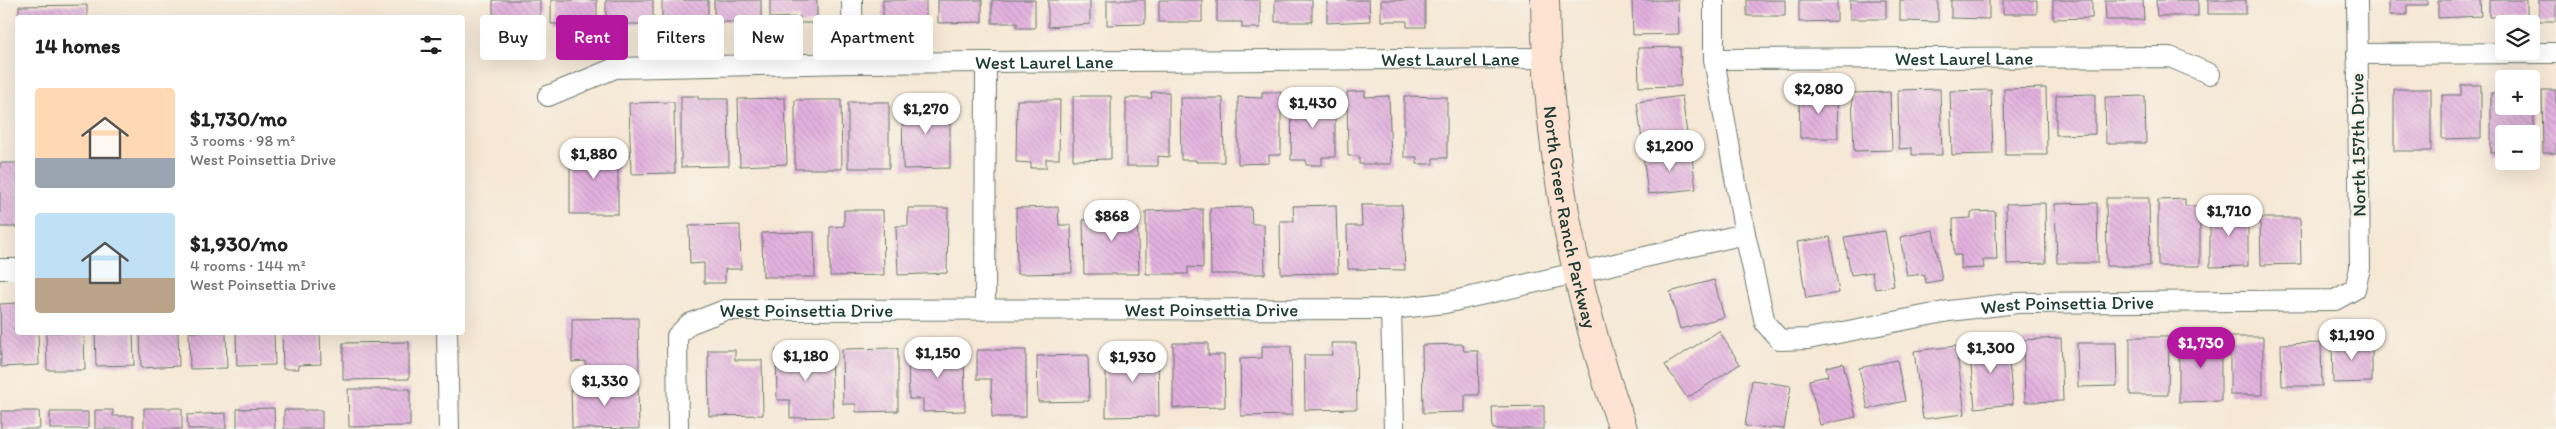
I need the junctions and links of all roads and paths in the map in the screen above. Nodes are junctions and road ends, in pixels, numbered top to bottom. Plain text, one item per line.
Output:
1 (852, 0) edge
2 (1545, 0) edge
3 (1714, 0) edge
4 (2357, 0) edge
5 (2556, 53) edge
6 (2357, 54) junction
7 (1547, 58) junction
8 (1714, 59) junction
9 (853, 63) junction
10 (986, 63) junction
11 (2210, 74) dead end
12 (548, 96) dead end
13 (1745, 234) junction
14 (0, 269) edge
15 (15, 269) edge
16 (1577, 274) junction
17 (2355, 290) joint
18 (1391, 308) junction
19 (985, 310) junction
20 (448, 335) edge
21 (449, 429) edge
22 (678, 429) edge
23 (1394, 429) edge
24 (1623, 429) edge

1 - 9 street
2 - 7 street, North Greer Ranch Parkway
3 - 8 street
4 - 6 street, North 157th Drive
5 - 6 street
6 - 17 street, North 157th Drive
7 - 10 street, West Laurel Lane
7 - 16 street, North Greer Ranch Parkway
8 - 11 street, West Laurel Lane
8 - 13 street
9 - 10 street, West Laurel Lane
9 - 12 street, West Laurel Lane
10 - 19 street
13 - 16 street, West Poinsettia Drive
13 - 17 street, West Poinsettia Drive
14 - 15 street
16 - 18 street, West Poinsettia Drive
16 - 24 street, North Greer Ranch Parkway
18 - 19 street, West Poinsettia Drive
18 - 23 street
19 - 22 street, West Poinsettia Drive
20 - 21 street

